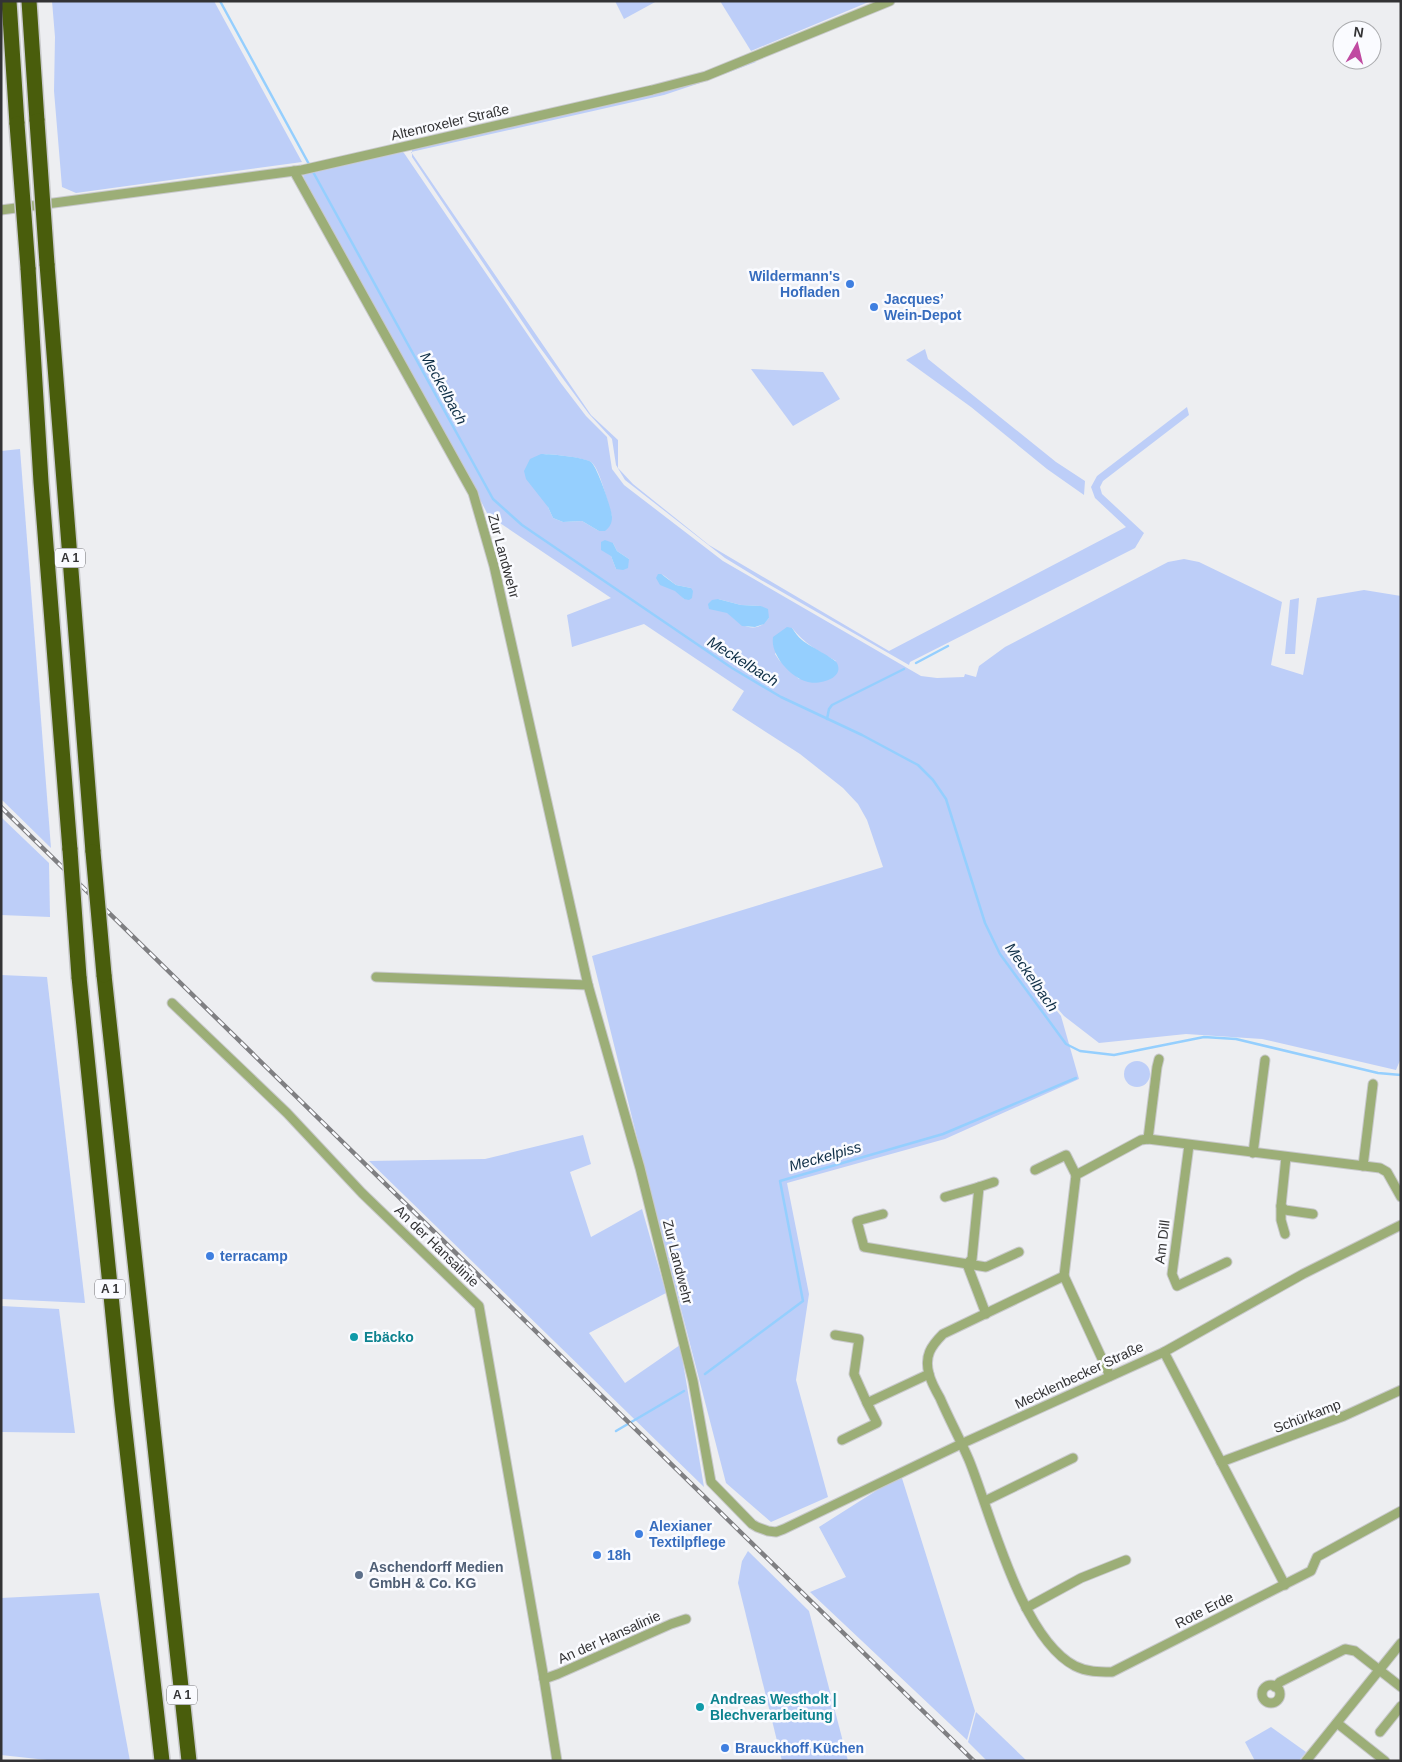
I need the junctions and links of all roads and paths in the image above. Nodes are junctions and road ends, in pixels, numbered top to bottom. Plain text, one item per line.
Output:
1 (10, 1) edge
2 (30, 1) edge
3 (890, 1) edge
4 (298, 171) junction
5 (1, 210) edge
6 (376, 977) dead end
7 (588, 985) junction
8 (172, 1003) dead end
9 (1159, 1059) dead end
10 (1265, 1060) dead end
11 (1373, 1084) dead end
12 (1148, 1139) junction
13 (1189, 1145) junction
14 (1253, 1153) junction
15 (1286, 1157) junction
16 (1363, 1166) junction
17 (1035, 1170) dead end
18 (1076, 1175) junction
19 (994, 1182) dead end
20 (979, 1187) junction
21 (945, 1197) dead end
22 (1401, 1197) edge
23 (1281, 1206) junction
24 (883, 1214) dead end
25 (1313, 1214) dead end
26 (1401, 1225) edge
27 (1285, 1234) dead end
28 (1019, 1252) dead end
29 (1228, 1262) dead end
30 (967, 1264) junction
31 (1064, 1276) junction
32 (986, 1314) junction
33 (835, 1336) dead end
34 (1164, 1352) junction
35 (929, 1374) junction
36 (1110, 1376) junction
37 (1401, 1390) edge
38 (868, 1402) junction
39 (842, 1440) dead end
40 (961, 1444) junction
41 (1073, 1458) dead end
42 (1221, 1462) junction
43 (985, 1501) junction
44 (1401, 1511) edge
45 (761, 1529) joint
46 (1126, 1560) dead end
47 (1285, 1585) junction
48 (1026, 1608) junction
49 (686, 1619) dead end
50 (1401, 1643) edge
51 (1379, 1669) junction
52 (544, 1679) junction
53 (1275, 1687) dead end
54 (1401, 1687) edge
55 (1401, 1706) edge
56 (1337, 1723) junction
57 (1380, 1732) dead end
58 (189, 1758) edge
59 (162, 1761) edge
60 (557, 1761) edge
61 (1306, 1761) edge
62 (1385, 1761) edge

1 - 59 highway, A 1, bridge
2 - 58 highway, A 1, bridge
3 - 4 street, Altenroxeler Straße
4 - 5 street, Altenroxeler Straße
4 - 7 street, Zur Landwehr
6 - 7 street
7 - 45 street, Zur Landwehr
8 - 52 street, An der Hansalinie
9 - 12 street
10 - 14 street
11 - 16 street
12 - 13 street
12 - 18 street
13 - 14 street
13 - 29 street, Am Dill
14 - 15 street
15 - 16 street
15 - 23 street
16 - 22 street
17 - 18 street
18 - 31 street
19 - 20 street
20 - 21 street
20 - 30 street
23 - 25 street
23 - 27 street
24 - 30 street
26 - 34 street, Mecklenbecker Straße
28 - 30 street
30 - 32 street
31 - 32 street
31 - 36 street
32 - 35 street
33 - 38 street
34 - 36 street, Mecklenbecker Straße
34 - 42 street
35 - 38 street
35 - 40 street
36 - 40 street, Mecklenbecker Straße
37 - 42 street, Schürkamp
38 - 39 street
40 - 43 street, Rote Erde
40 - 45 street, Mecklenbecker Straße
41 - 43 street
42 - 47 street
43 - 48 street, Rote Erde
44 - 47 street, Rote Erde
46 - 48 street
47 - 48 street, Rote Erde
49 - 52 street, An der Hansalinie
50 - 51 street
51 - 53 street
51 - 54 street
51 - 56 street
52 - 60 street, An der Hansalinie
55 - 57 street
56 - 61 street
56 - 62 street

